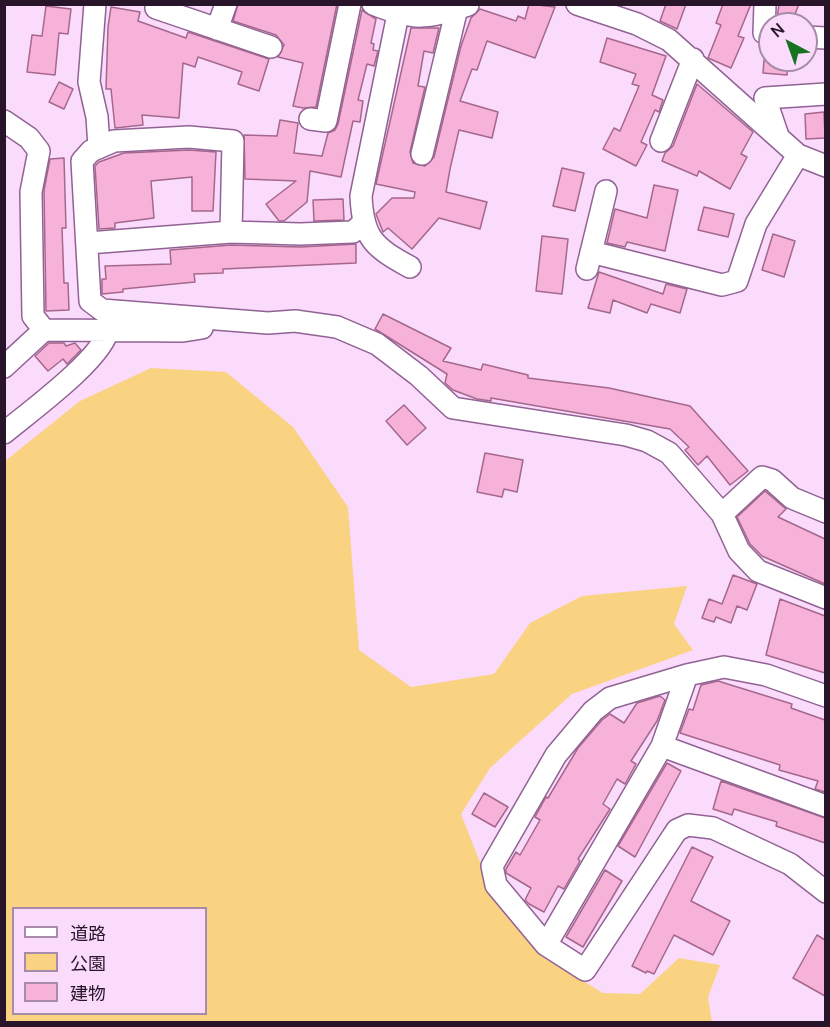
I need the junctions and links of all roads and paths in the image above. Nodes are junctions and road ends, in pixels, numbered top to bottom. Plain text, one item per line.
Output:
1 (95, 4) edge
2 (226, 4) edge
3 (350, 4) edge
4 (374, 4) edge
5 (577, 4) edge
6 (463, 6) edge
7 (156, 8) dead end
8 (398, 14) junction
9 (217, 29) junction
10 (271, 47) dead end
11 (693, 59) junction
12 (825, 94) edge
13 (310, 119) dead end
14 (4, 121) edge
15 (778, 136) junction
16 (661, 141) dead end
17 (99, 147) junction
18 (422, 154) dead end
19 (798, 155) junction
20 (825, 166) edge
21 (606, 191) dead end
22 (362, 224) junction
23 (231, 232) junction
24 (88, 243) junction
25 (410, 267) dead end
26 (268, 323) junction
27 (108, 329) junction
28 (44, 330) junction
29 (4, 367) edge
30 (4, 433) edge
31 (825, 512) edge
32 (722, 514) junction
33 (825, 598) edge
34 (687, 675) junction
35 (825, 696) edge
36 (662, 746) junction
37 (825, 806) edge
38 (825, 892) edge
39 (546, 945) junction

1 - 17 street
2 - 9 street
3 - 13 street
4 - 8 street
5 - 11 street
6 - 8 street
6 - 18 street
7 - 9 street
8 - 22 street
9 - 10 street
11 - 15 street
11 - 16 street
12 - 15 street
14 - 28 street
15 - 19 street
17 - 23 street
17 - 24 street
19 - 20 street
19 - 21 street
22 - 23 street
22 - 25 street
23 - 24 street
24 - 26 street
26 - 27 street
26 - 32 street
27 - 28 street
27 - 30 street
28 - 29 street
31 - 32 street
32 - 33 street
34 - 35 street
34 - 36 street
34 - 39 street
36 - 37 street
36 - 39 street
38 - 39 street

